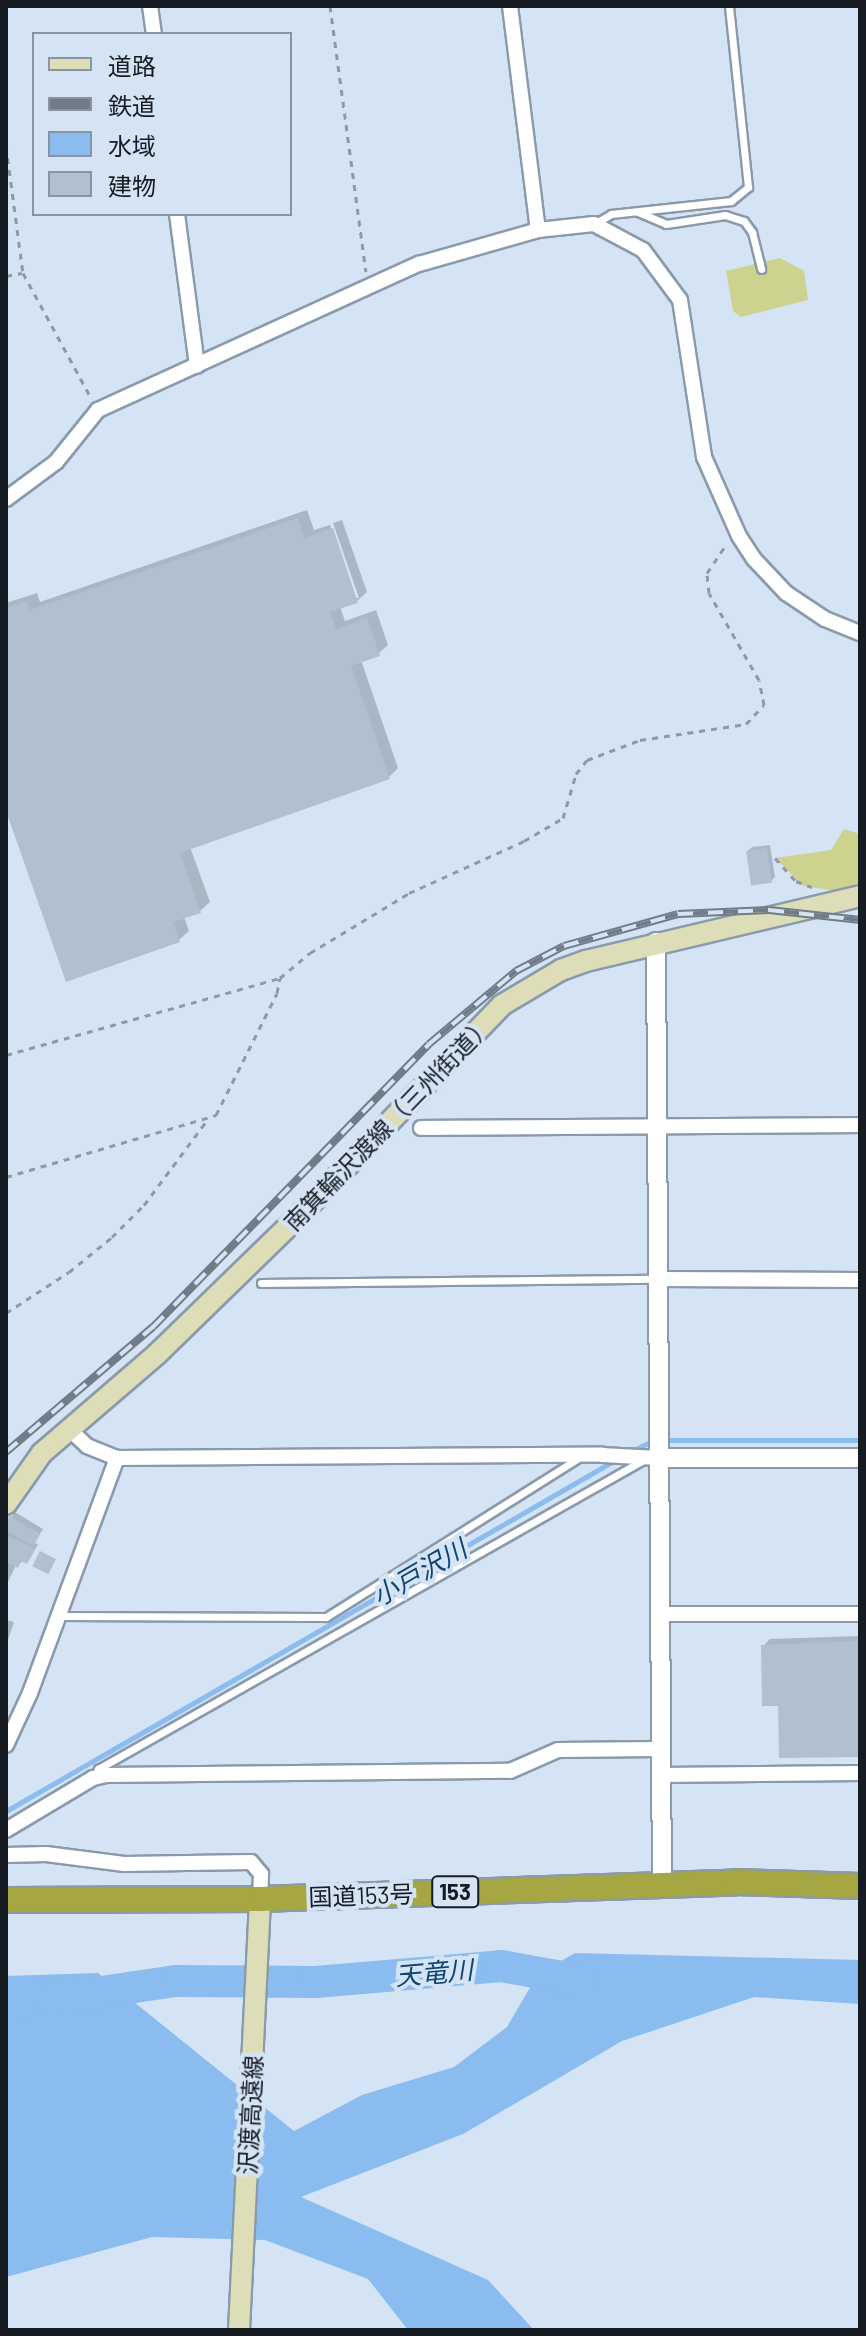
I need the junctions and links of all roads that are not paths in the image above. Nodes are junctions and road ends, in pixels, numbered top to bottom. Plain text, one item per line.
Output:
1 (150, 6) edge
2 (510, 6) edge
3 (729, 6) edge
4 (154, 32) edge
5 (636, 211) junction
6 (177, 216) edge
7 (594, 224) junction
8 (538, 230) junction
9 (761, 269) dead end
10 (197, 366) junction
11 (6, 499) edge
12 (860, 633) edge
13 (857, 896) edge
14 (656, 942) junction
15 (658, 1125) junction
16 (860, 1125) edge
17 (421, 1128) dead end
18 (658, 1279) junction
19 (860, 1280) edge
20 (261, 1283) dead end
21 (70, 1430) junction
22 (583, 1455) junction
23 (650, 1457) junction
24 (117, 1458) junction
25 (860, 1458) edge
26 (6, 1504) edge
27 (659, 1614) junction
28 (860, 1614) edge
29 (59, 1616) junction
30 (6, 1745) edge
31 (659, 1749) junction
32 (860, 1773) edge
33 (660, 1775) junction
34 (93, 1778) junction
35 (6, 1830) edge
36 (6, 1855) edge
37 (662, 1884) junction
38 (860, 1886) edge
39 (6, 1900) edge
40 (260, 1911) junction
41 (239, 2330) edge

1 - 4 street
2 - 8 street
3 - 5 lane
5 - 7 lane
5 - 9 lane
6 - 10 street
7 - 8 street
7 - 12 street
8 - 10 street
10 - 11 street
13 - 14 main road, 南箕輪沢渡線（三州街道）
14 - 15 street
14 - 21 main road, 南箕輪沢渡線（三州街道）
15 - 16 street
15 - 17 street
15 - 18 street
18 - 19 street
18 - 20 lane
18 - 23 street
21 - 24 street
21 - 26 main road, 南箕輪沢渡線（三州街道）
22 - 23 street
22 - 24 street
22 - 29 lane
23 - 25 street
23 - 27 street
23 - 34 lane
24 - 29 street
27 - 28 street
27 - 31 street
29 - 30 street
31 - 33 street
31 - 34 street
32 - 33 street
33 - 37 street
34 - 35 street
36 - 40 street
37 - 38 highway, 国道153号 / 153
37 - 40 highway, 国道153号 / 153
39 - 40 highway, 国道153号 / 153
40 - 41 main road, 沢渡高遠線

